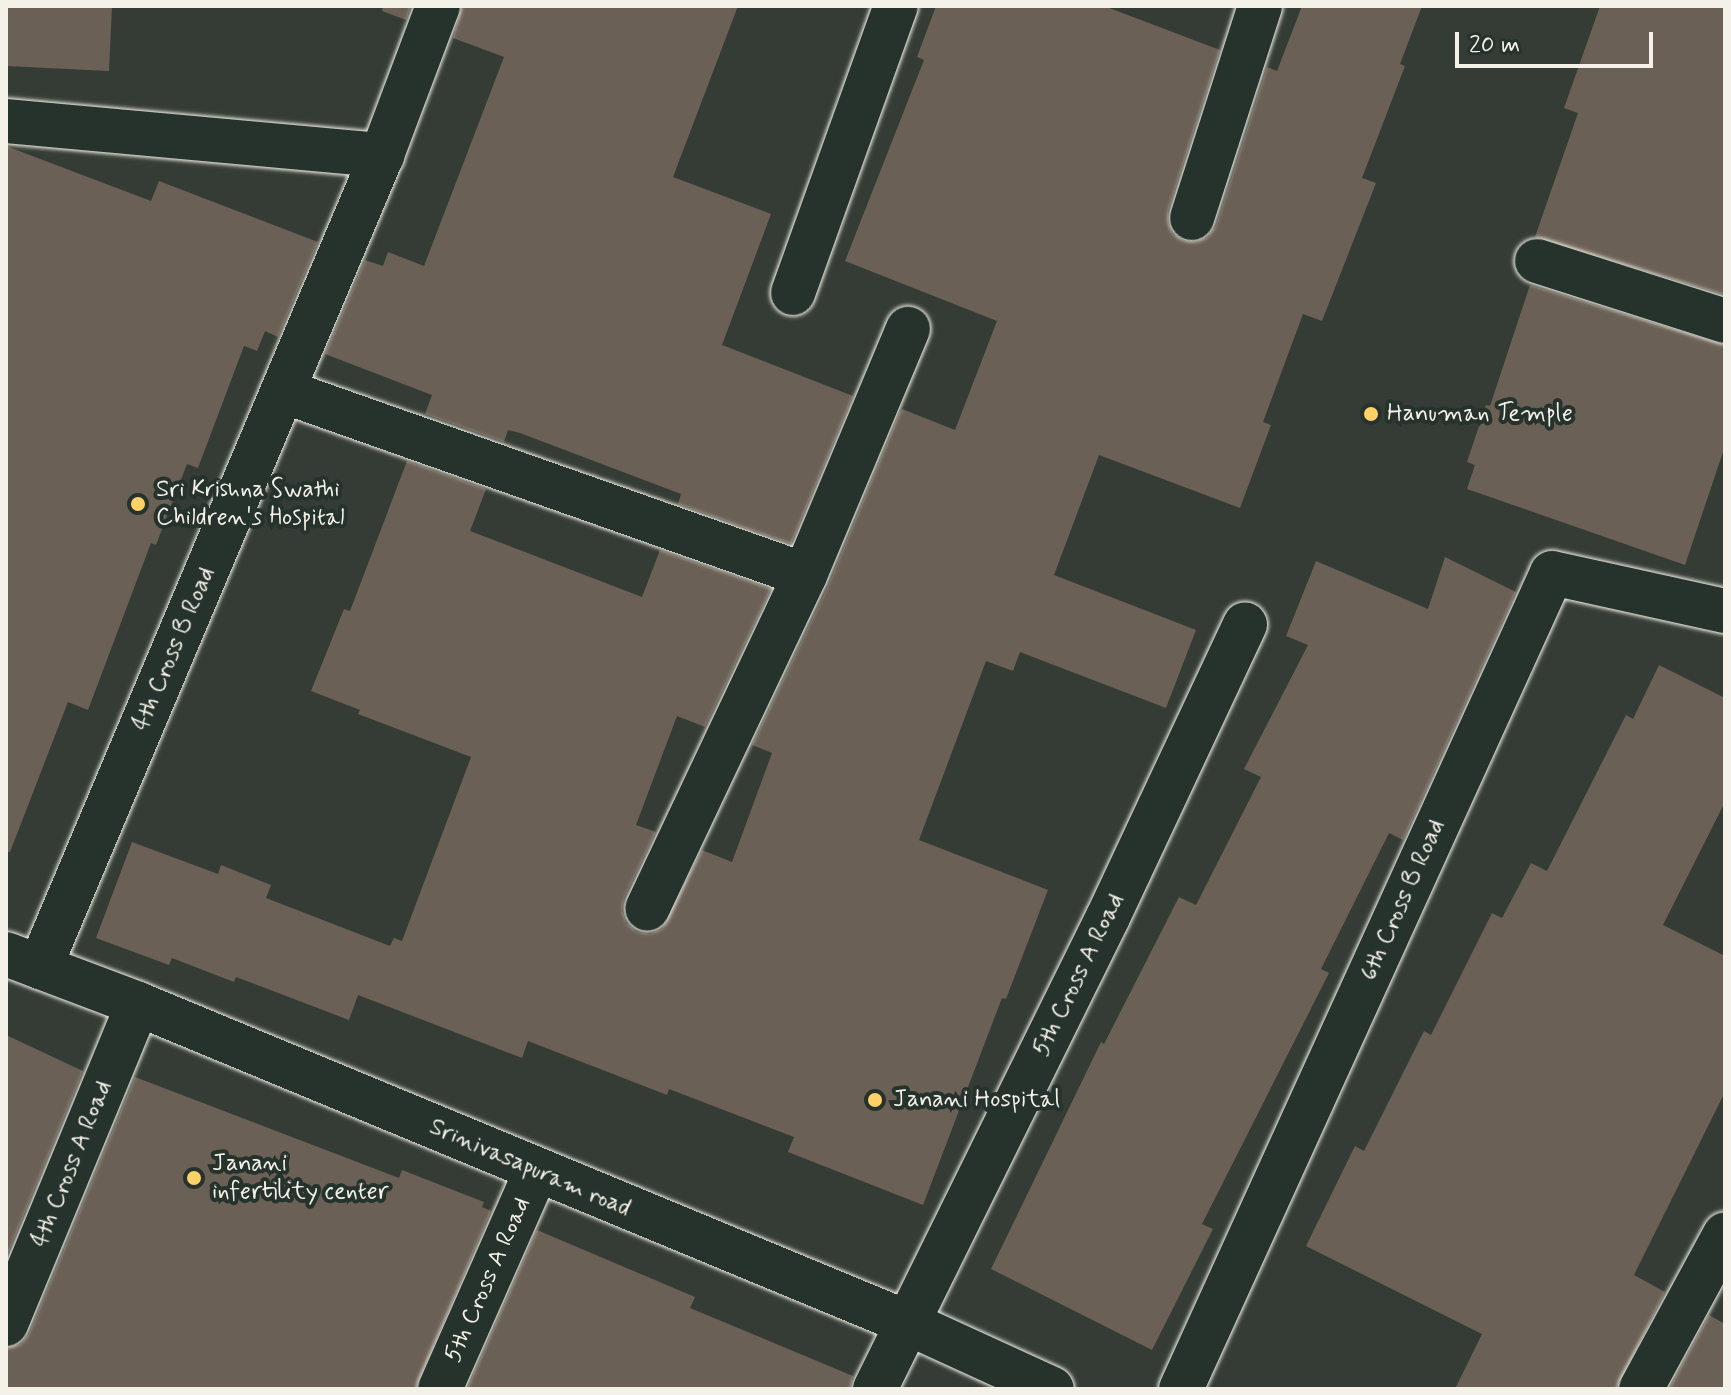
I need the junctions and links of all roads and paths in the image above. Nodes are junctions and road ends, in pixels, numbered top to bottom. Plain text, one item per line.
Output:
1 (438, 6) edge
2 (896, 6) edge
3 (1260, 6) edge
4 (6, 121) edge
5 (382, 155) junction
6 (1192, 218) dead end
7 (1537, 261) dead end
8 (793, 293) dead end
9 (1725, 321) edge
10 (908, 329) dead end
11 (283, 391) junction
12 (805, 575) junction
13 (1725, 611) edge
14 (1245, 625) dead end
15 (647, 909) dead end
16 (23, 960) edge
17 (138, 1004) junction
18 (536, 1171) junction
19 (1725, 1234) edge
20 (908, 1323) junction
21 (6, 1324) edge
22 (440, 1389) edge
23 (875, 1389) edge
24 (1052, 1389) edge
25 (1181, 1389) edge
26 (1641, 1389) edge

1 - 5 street, 4th Cross B Road
2 - 8 street
3 - 6 street
4 - 5 street
5 - 11 street, 4th Cross B Road
7 - 9 street
10 - 12 street
11 - 12 street
11 - 16 street, 4th Cross B Road
12 - 15 street
13 - 25 street, 6th Cross B Road
14 - 20 street, 5th Cross A Road
16 - 17 street, Srinivasapuram road
17 - 18 street, Srinivasapuram road
17 - 21 street, 4th Cross A Road
18 - 20 street, Srinivasapuram road
18 - 22 street, 5th Cross A Road
19 - 26 street
20 - 23 street, 5th Cross A Road
20 - 24 street, Srinivasapuram road

